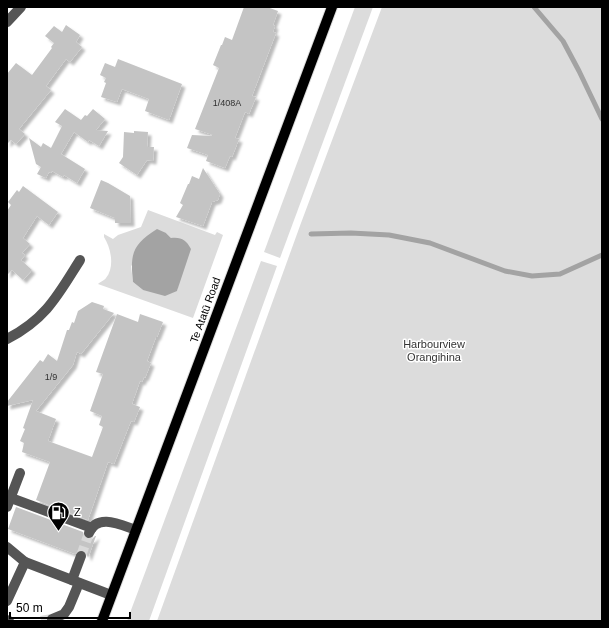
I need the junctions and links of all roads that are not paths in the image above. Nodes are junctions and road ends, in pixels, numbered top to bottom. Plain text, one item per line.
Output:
1 (21, 7) edge
2 (332, 7) edge
3 (7, 22) edge
4 (80, 260) dead end
5 (7, 339) edge
6 (20, 473) dead end
7 (9, 503) edge
8 (136, 530) junction
9 (7, 547) edge
10 (81, 556) tunnel mouth
11 (25, 562) junction
12 (76, 581) junction
13 (111, 595) junction
14 (7, 601) edge
15 (52, 619) dead end
16 (102, 621) edge

1 - 3 street
2 - 8 main road, Te Atatū Road
4 - 5 street
6 - 7 street
7 - 8 street
8 - 13 main road, Te Atatū Road
9 - 11 street
10 - 12 street
11 - 12 street
11 - 14 street
12 - 13 street
12 - 15 street
13 - 16 main road, Te Atatū Road

